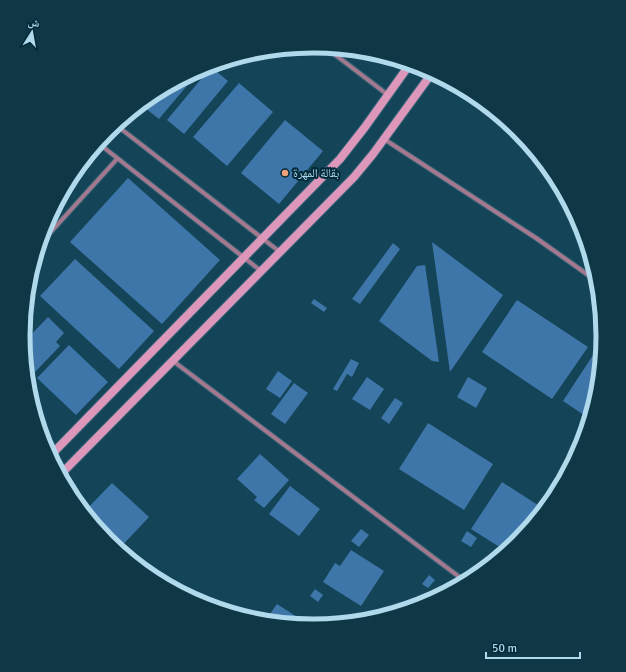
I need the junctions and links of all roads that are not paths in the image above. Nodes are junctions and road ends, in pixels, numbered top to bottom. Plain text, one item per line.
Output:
1 (335, 54) edge
2 (406, 69) edge
3 (428, 78) edge
4 (388, 95) junction
5 (121, 128) edge
6 (384, 139) junction
7 (102, 147) edge
8 (117, 158) junction
9 (50, 233) edge
10 (263, 239) junction
11 (280, 252) junction
12 (244, 259) junction
13 (261, 271) junction
14 (590, 276) edge
15 (172, 361) junction
16 (55, 451) edge
17 (64, 471) edge
18 (460, 577) edge

1 - 4 street
2 - 4 main road
3 - 6 main road
4 - 10 main road
5 - 10 street
6 - 11 main road
6 - 14 street
7 - 8 street
8 - 9 street
8 - 12 street
10 - 11 street
10 - 12 main road
11 - 13 main road
12 - 13 street
12 - 16 main road
13 - 15 main road
15 - 17 main road
15 - 18 street

